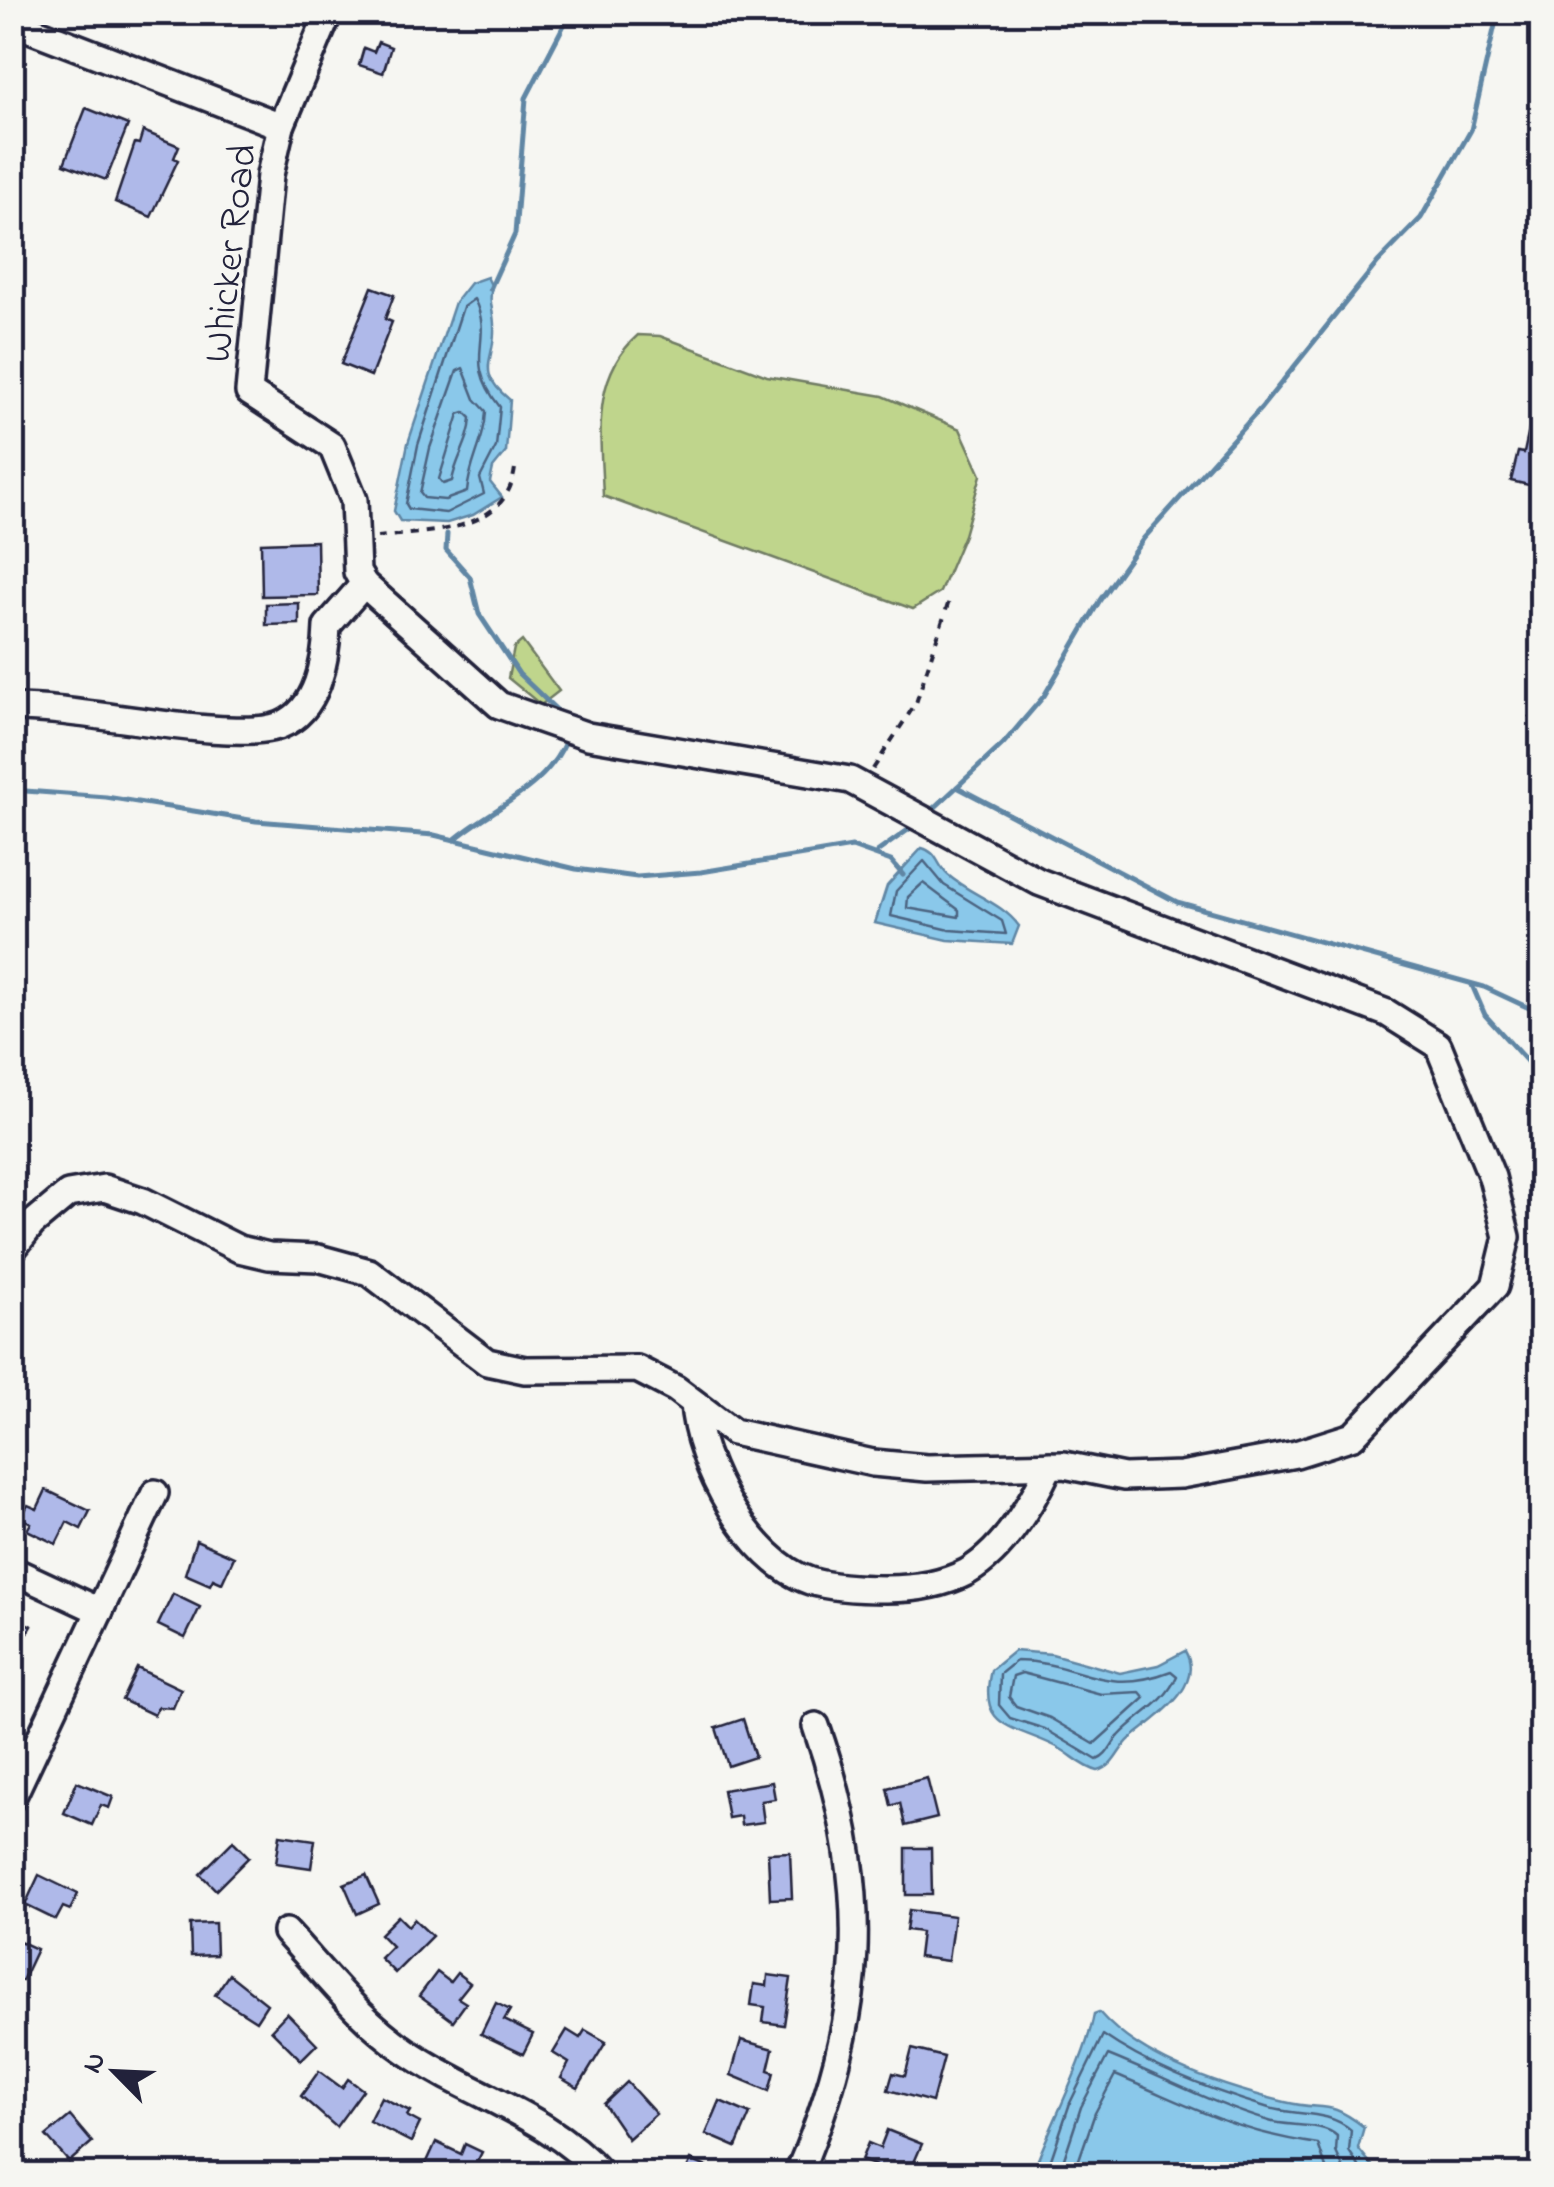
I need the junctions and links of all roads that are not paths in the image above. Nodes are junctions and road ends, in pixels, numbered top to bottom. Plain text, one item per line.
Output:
1 (328, 12) edge
2 (12, 22) edge
3 (281, 126) junction
4 (364, 584) junction
5 (12, 708) edge
6 (12, 1250) edge
7 (694, 1403) junction
8 (1050, 1465) junction
9 (154, 1493) dead end
10 (12, 1570) edge
11 (100, 1611) junction
12 (816, 1726) dead end
13 (12, 1798) edge
14 (286, 1932) dead end
15 (601, 2174) edge
16 (798, 2174) edge

1 - 3 street, Whicker Road
2 - 3 street
3 - 4 street, Whicker Road
4 - 5 street
4 - 8 street
6 - 7 street
7 - 8 street
7 - 8 street
9 - 11 street
10 - 11 street
11 - 13 street
12 - 16 street
14 - 15 street

